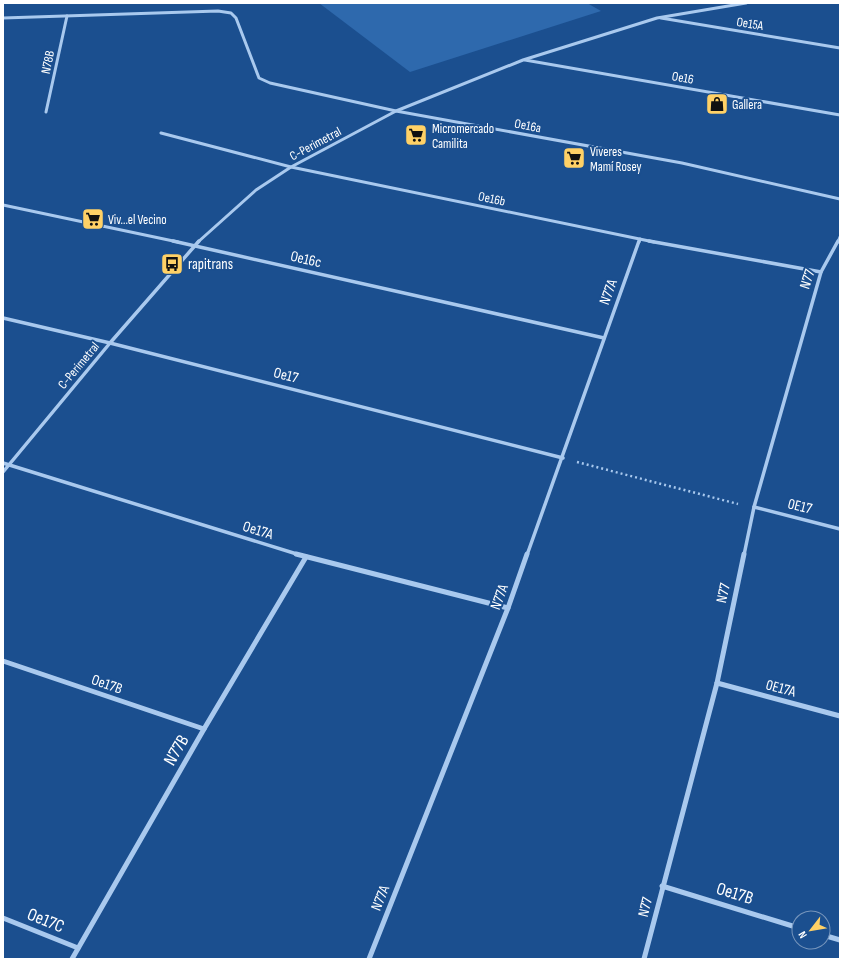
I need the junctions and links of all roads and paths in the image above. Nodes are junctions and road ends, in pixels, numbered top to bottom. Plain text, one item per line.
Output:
1 (720, 3) edge
2 (746, 3) edge
3 (727, 6) junction
4 (67, 16) junction
5 (3, 18) edge
6 (657, 18) junction
7 (840, 48) edge
8 (523, 60) junction
9 (396, 111) junction
10 (46, 112) dead end
11 (840, 115) edge
12 (161, 133) dead end
13 (291, 167) junction
14 (840, 199) edge
15 (3, 205) edge
16 (840, 237) edge
17 (640, 239) junction
18 (194, 245) junction
19 (821, 272) junction
20 (3, 318) edge
21 (604, 338) junction
22 (110, 343) junction
23 (562, 458) junction
24 (3, 463) edge
25 (8, 465) junction
26 (3, 472) edge
27 (754, 507) junction
28 (840, 529) edge
29 (306, 557) junction
30 (508, 608) junction
31 (3, 661) edge
32 (716, 683) junction
33 (840, 716) edge
34 (204, 729) junction
35 (662, 886) junction
36 (3, 918) edge
37 (791, 926) edge
38 (78, 948) junction
39 (72, 959) edge
40 (369, 959) edge
41 (644, 959) edge

1 - 3 street
2 - 3 street, C-Perimetral
3 - 6 street, C-Perimetral
4 - 5 street
4 - 9 street, Oe16a
4 - 10 street, N78B
6 - 7 street, Oe15A
6 - 8 street, C-Perimetral
8 - 9 street, C-Perimetral
8 - 11 street, Oe16
9 - 13 street, C-Perimetral
9 - 14 street, Oe16a
12 - 13 street, Oe16b
13 - 17 street, Oe16b
13 - 18 street, C-Perimetral
15 - 18 street, Oe16c
16 - 19 street, N77
17 - 19 street, Oe16b
17 - 21 street, N77A
18 - 21 street, Oe16c
18 - 22 street, C-Perimetral
19 - 27 street, N77
20 - 22 street, Oe17
21 - 23 street, N77A
22 - 23 street, Oe17
22 - 25 street, C-Perimetral
23 - 27 path
23 - 30 street, N77A
24 - 25 street, Oe17A
25 - 26 street, C-Perimetral
25 - 29 street, Oe17A
27 - 28 street, 0E17
27 - 32 street, N77
29 - 30 street, Oe17A
29 - 34 street, N77B
30 - 40 street, N77A
31 - 34 street, Oe17B
32 - 33 street, 0E17A
32 - 35 street, N77
34 - 38 street, N77B
35 - 37 street, Oe17B
35 - 41 street, N77
36 - 38 street, Oe17C
38 - 39 street, N77B

